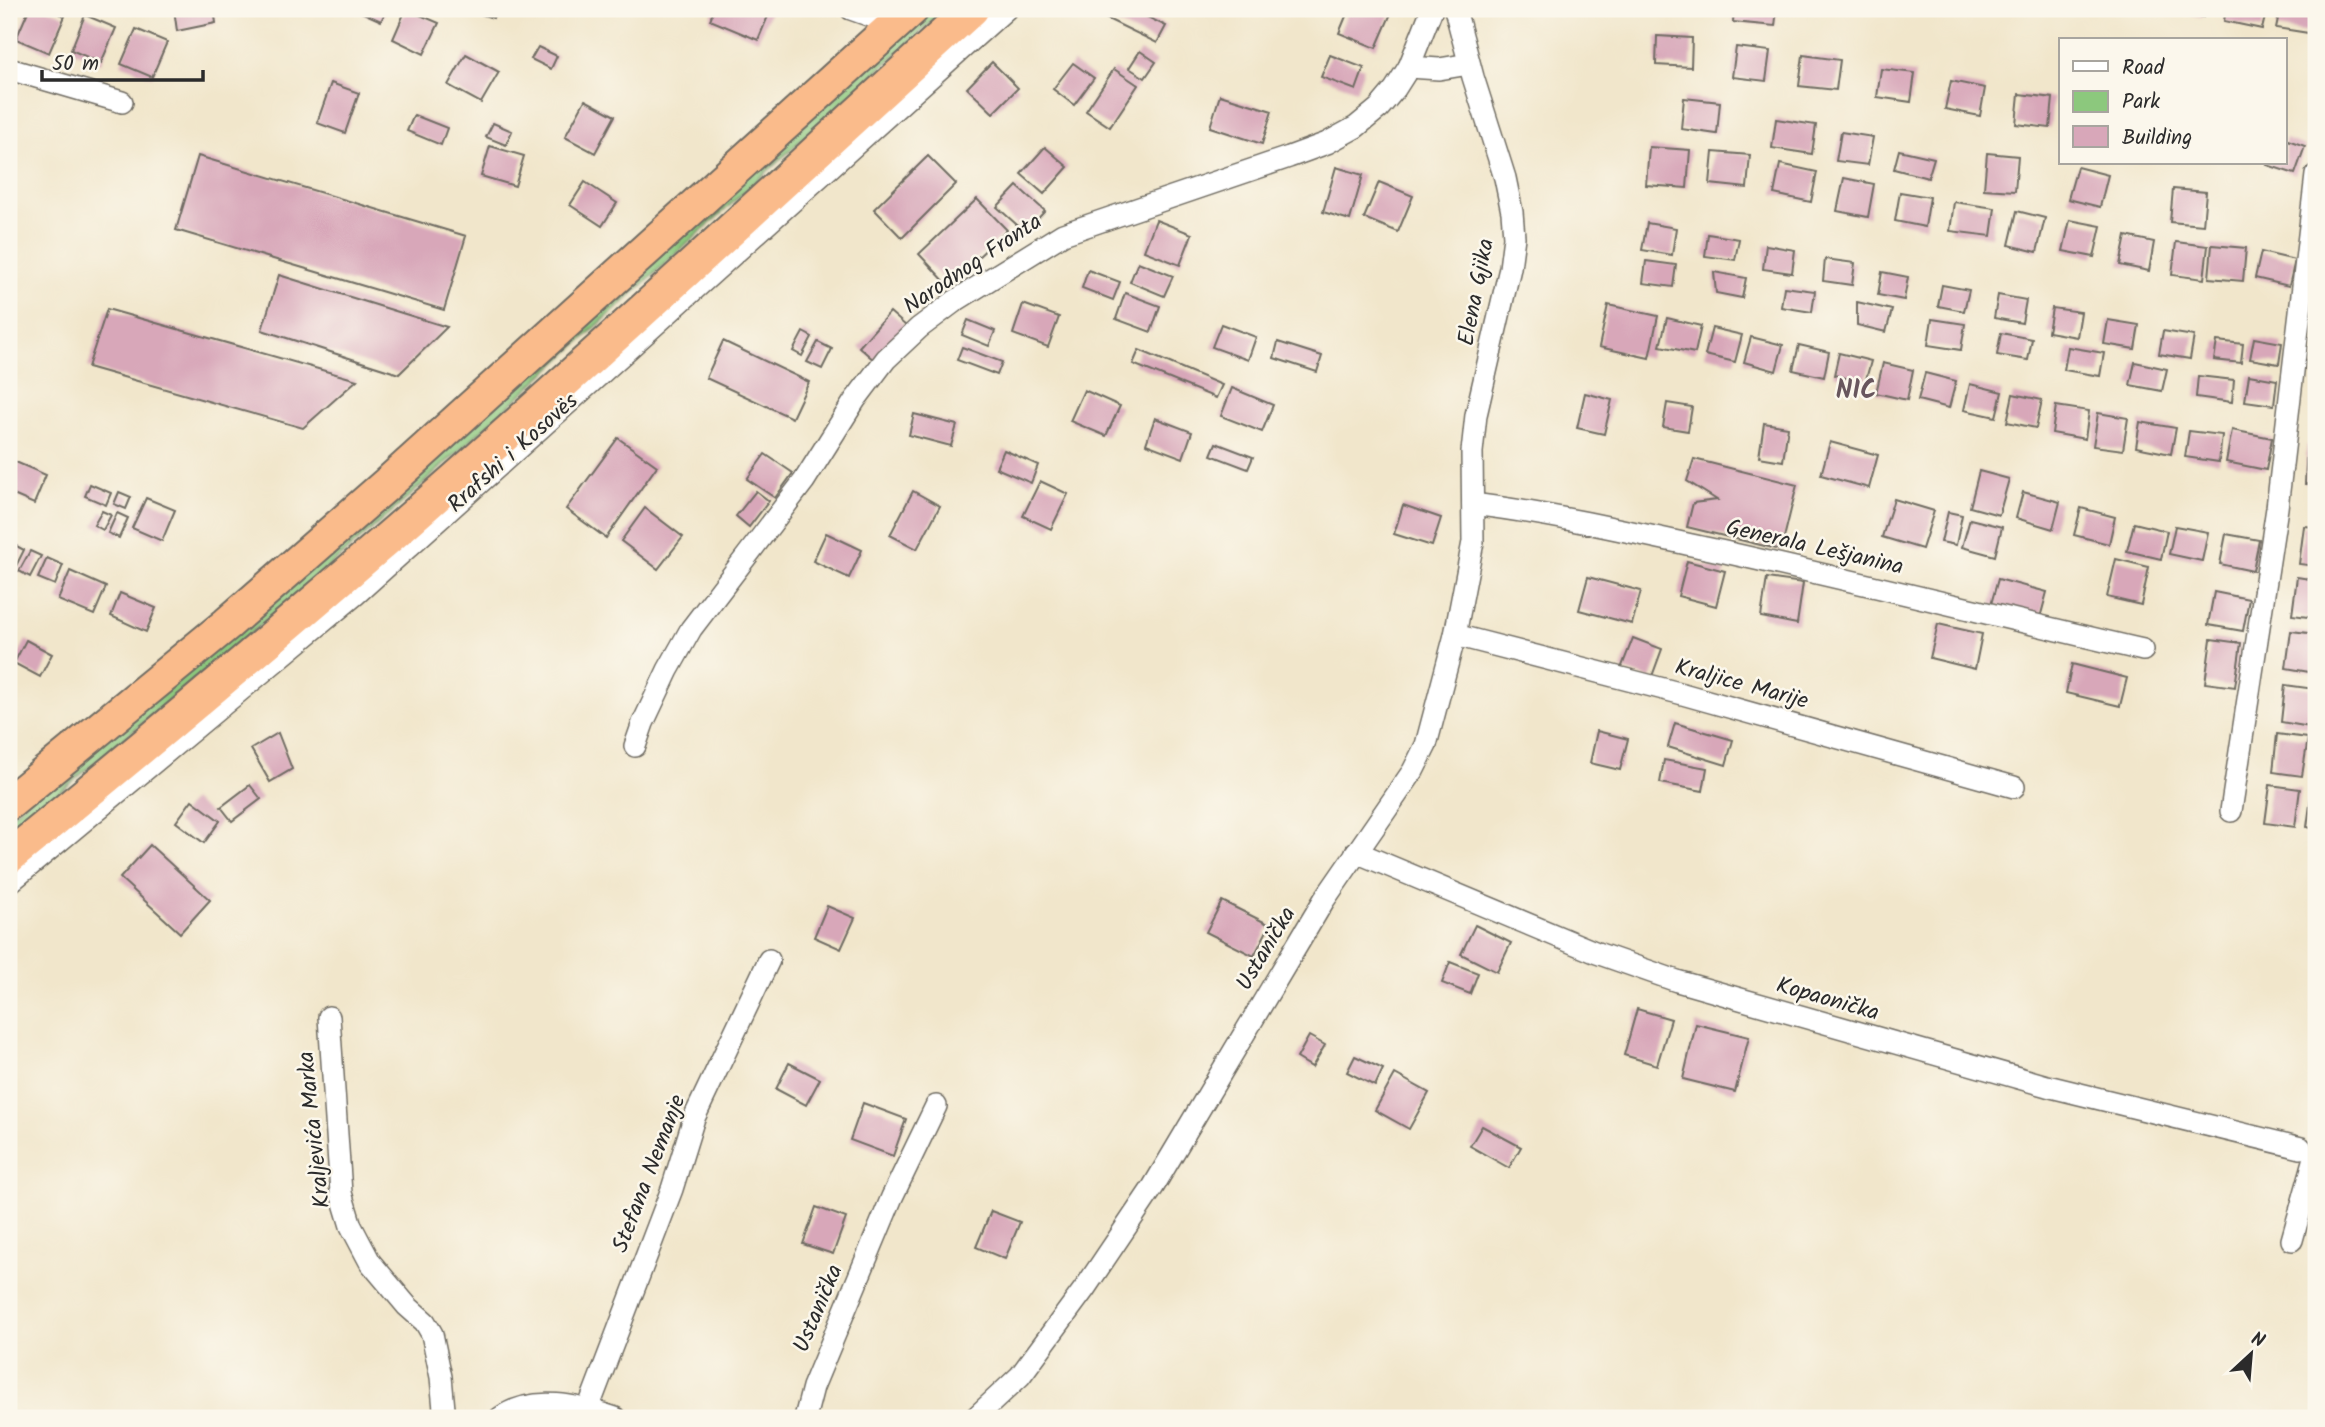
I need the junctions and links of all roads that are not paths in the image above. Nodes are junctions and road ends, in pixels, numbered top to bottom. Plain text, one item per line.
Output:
1 (851, 9) edge
2 (972, 9) edge
3 (1006, 9) edge
4 (1432, 9) edge
5 (1455, 9) edge
6 (904, 17) edge
7 (1469, 64) junction
8 (1409, 67) junction
9 (9, 69) edge
10 (122, 102) dead end
11 (2316, 175) edge
12 (1472, 452) joint
13 (1473, 504) junction
14 (1455, 635) junction
15 (2143, 650) dead end
16 (635, 746) dead end
17 (2014, 787) dead end
18 (9, 803) edge
19 (2231, 811) dead end
20 (1356, 852) junction
21 (9, 857) edge
22 (9, 883) edge
23 (769, 960) dead end
24 (328, 1017) dead end
25 (936, 1106) dead end
26 (2309, 1151) edge
27 (2292, 1240) dead end
28 (588, 1409) junction
29 (441, 1418) edge
30 (500, 1418) edge
31 (615, 1418) edge
32 (805, 1418) edge
33 (975, 1418) edge

1 - 6 street
2 - 21 highway, Rrafshi i Kosovës
3 - 22 street, Rrafshi i Kosovës
4 - 8 street, Narodnog Fronta
5 - 7 street, Elena Gjika
6 - 18 highway
7 - 8 street
7 - 12 street, Elena Gjika
8 - 16 street, Narodnog Fronta
9 - 10 street
11 - 19 street
12 - 13 street, Ustanička
13 - 14 street, Ustanička
13 - 15 street, Generala Lešjanina
14 - 17 street, Kraljice Marije
14 - 20 street, Ustanička
20 - 26 street, Kopaonička
20 - 33 street, Ustanička
23 - 28 street, Stefana Nemanje
24 - 29 street, Kraljevića Marka
25 - 32 street, Ustanička
26 - 27 street
28 - 30 street
28 - 31 street

